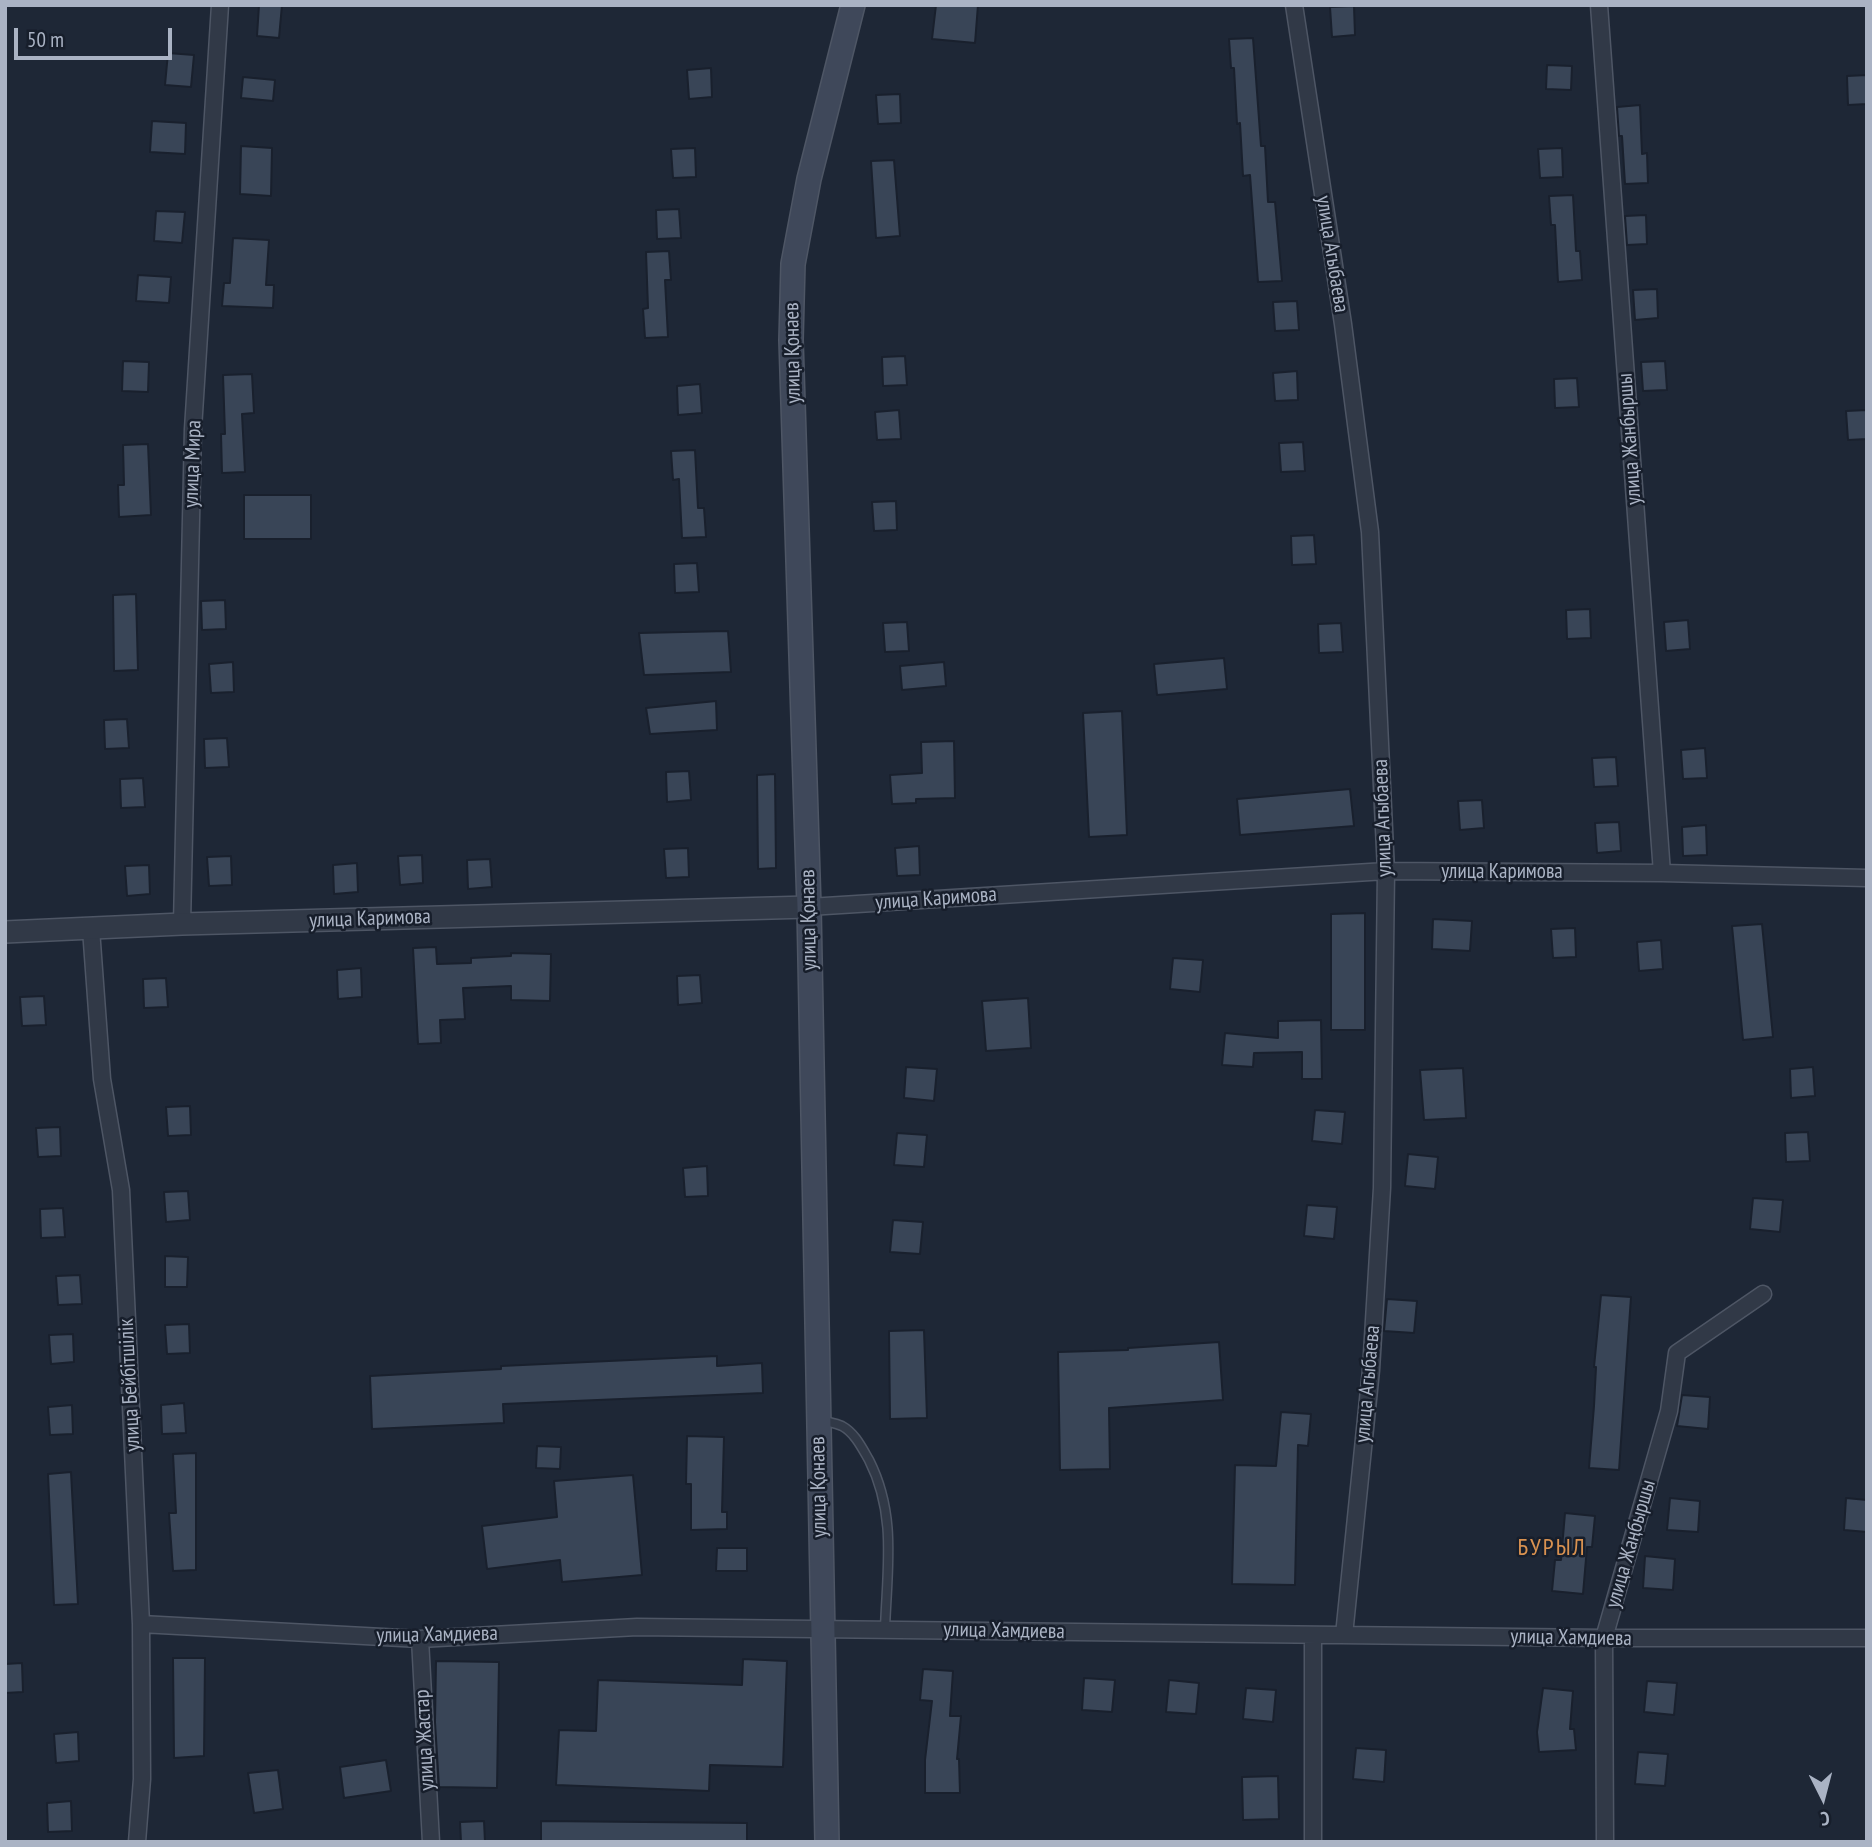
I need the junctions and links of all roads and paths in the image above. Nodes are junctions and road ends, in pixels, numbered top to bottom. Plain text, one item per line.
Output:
1 (220, 5) edge
2 (853, 5) edge
3 (1294, 5) edge
4 (1599, 5) edge
5 (1386, 871) junction
6 (1662, 873) junction
7 (1867, 878) edge
8 (808, 907) junction
9 (182, 924) junction
10 (90, 929) junction
11 (5, 932) edge
12 (1763, 1294) dead end
13 (818, 1419) junction
14 (141, 1623) junction
15 (822, 1629) junction
16 (885, 1629) junction
17 (1313, 1635) junction
18 (1344, 1635) junction
19 (1604, 1638) junction
20 (1867, 1638) edge
21 (420, 1639) junction
22 (137, 1842) edge
23 (431, 1842) edge
24 (827, 1842) edge
25 (1312, 1842) edge
26 (1605, 1842) edge

1 - 9 street, улица Мира
2 - 8 main road, улица Қонаев
3 - 5 street, улица Агыбаева
4 - 6 street, улица Жанбыршы
5 - 6 street, улица Каримова
5 - 8 street, улица Каримова
5 - 18 street, улица Агыбаева
6 - 7 street, улица Каримова
8 - 9 street, улица Каримова
8 - 13 main road, улица Қонаев
9 - 10 street, улица Каримова
10 - 11 street, улица Каримова
10 - 14 street, улица Бейбітшілік
12 - 19 street, улица Жаңбыршы
13 - 15 main road, улица Қонаев
13 - 16 lane
14 - 21 street, улица Хамдиева
14 - 22 street, улица Бейбітшілік
15 - 16 street, улица Хамдиева
15 - 21 street, улица Хамдиева
15 - 24 main road, улица Қонаев
16 - 17 street, улица Хамдиева
17 - 18 street, улица Хамдиева
17 - 25 street
18 - 19 street, улица Хамдиева
19 - 20 street, улица Хамдиева
19 - 26 street, улица Жаңбыршы
21 - 23 street, улица Жастар

